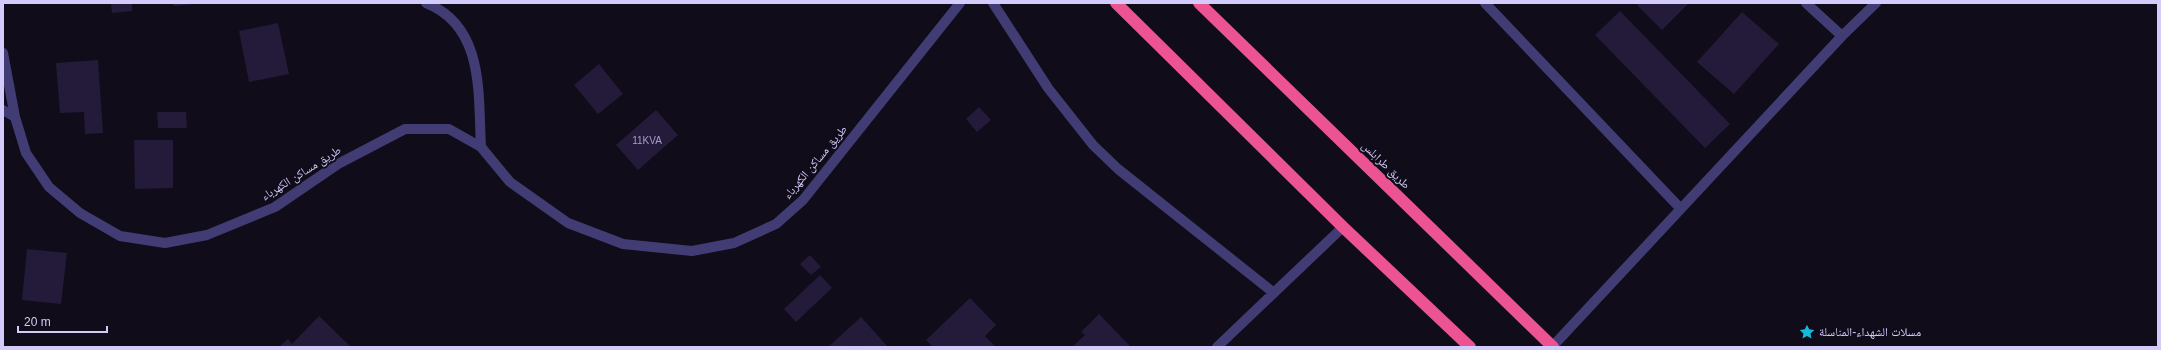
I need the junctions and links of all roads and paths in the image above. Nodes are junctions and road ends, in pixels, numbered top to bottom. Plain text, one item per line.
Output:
1 (426, 3) edge
2 (960, 3) edge
3 (993, 3) edge
4 (1116, 3) edge
5 (1199, 3) edge
6 (1485, 3) edge
7 (1806, 3) edge
8 (1876, 3) edge
9 (1842, 36) junction
10 (3, 53) edge
11 (3, 110) edge
12 (14, 117) junction
13 (481, 147) junction
14 (1680, 208) junction
15 (1343, 227) junction
16 (1274, 292) junction
17 (1217, 347) edge
18 (1470, 347) edge
19 (1552, 347) edge

1 - 13 street
2 - 13 street, طريق مساكن الكهرباء
3 - 16 street
4 - 15 highway
5 - 19 highway, طريق طرابلس
6 - 14 street
7 - 9 street
8 - 9 street
9 - 14 street
10 - 12 street, طريق مساكن الكهرباء
11 - 12 street
12 - 13 street, طريق مساكن الكهرباء
14 - 19 street
15 - 16 street
15 - 18 highway
16 - 17 street

